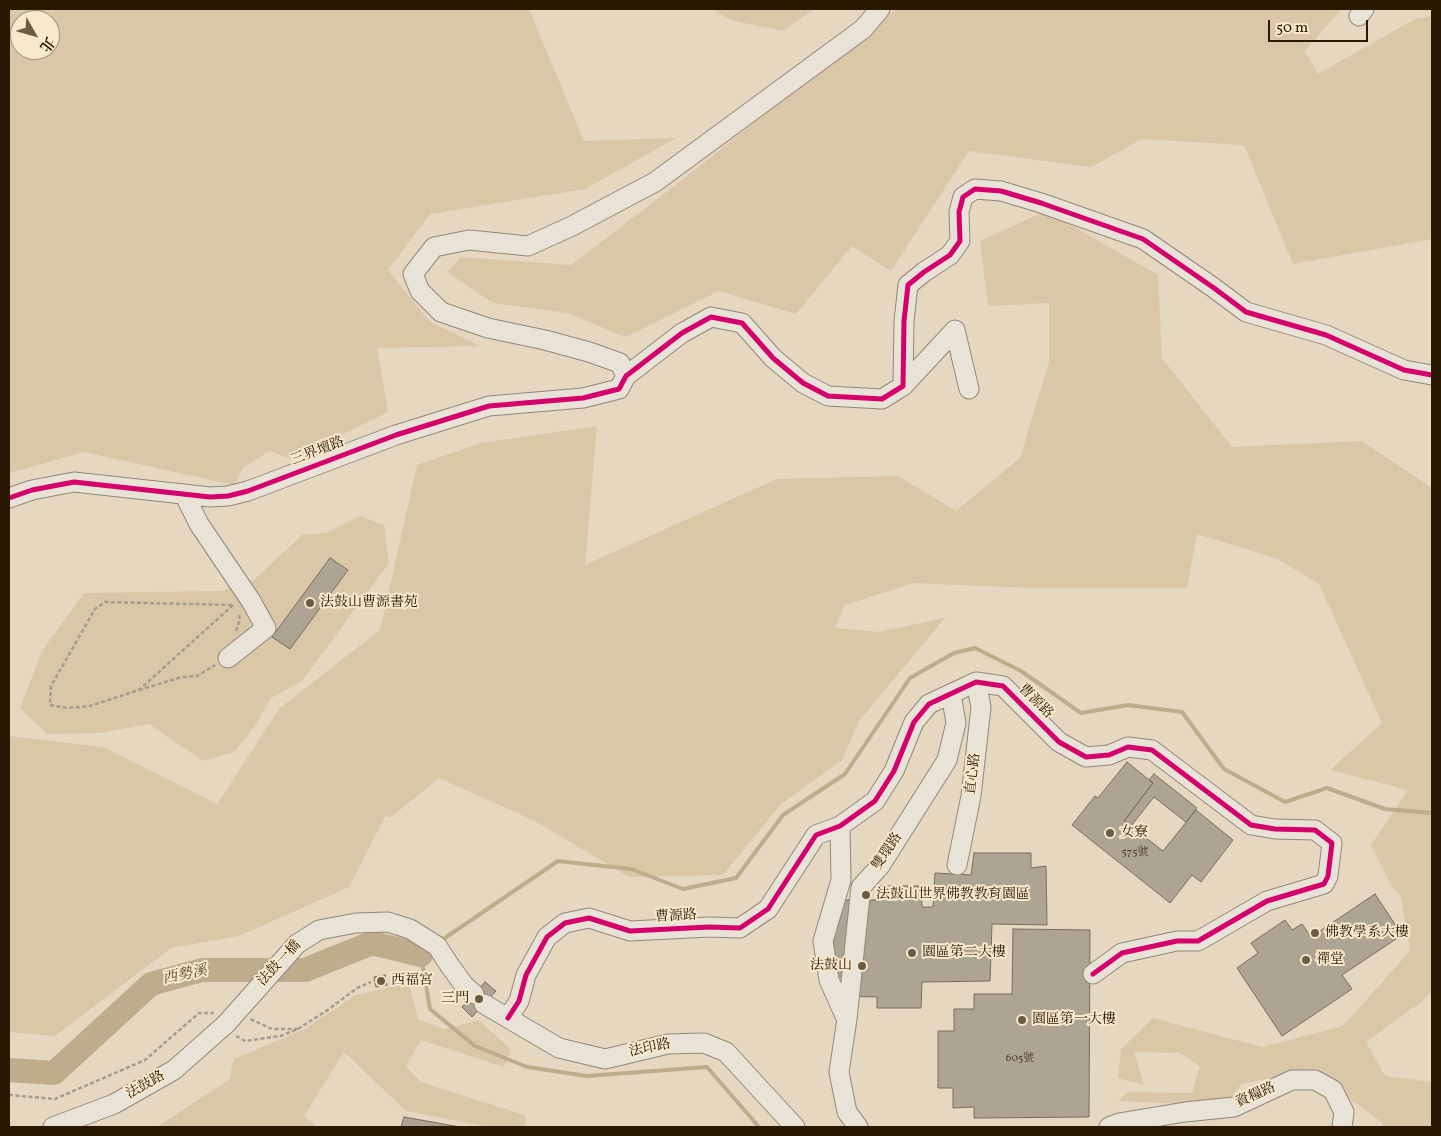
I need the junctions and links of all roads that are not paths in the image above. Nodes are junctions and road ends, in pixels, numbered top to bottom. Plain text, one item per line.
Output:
1 (880, 9) edge
2 (1432, 375) edge
3 (626, 376) junction
4 (903, 386) junction
5 (969, 389) dead end
6 (184, 494) junction
7 (9, 498) edge
8 (228, 658) road end
9 (976, 682) junction
10 (951, 694) junction
11 (840, 826) junction
12 (957, 865) dead end
13 (872, 875) junction
14 (841, 880) junction
15 (450, 966) joint
16 (1093, 974) dead end
17 (508, 1018) junction
18 (846, 1019) junction
19 (226, 1024) joint
20 (53, 1127) edge
21 (795, 1127) edge
22 (858, 1127) edge
23 (1108, 1127) edge
24 (1342, 1127) edge

1 - 3 street
2 - 4 street
3 - 4 street, 三界壇路
3 - 6 street, 三界壇路
4 - 5 street, 三界壇路
6 - 7 street, 三界壇路
6 - 8 street
9 - 10 street, 曹源路
9 - 12 street, 直心路
9 - 16 street, 曹源路
10 - 11 street, 曹源路
10 - 13 street, 雙環路
11 - 14 street
11 - 17 street, 曹源路
13 - 14 street
13 - 18 street, 雙環路
14 - 18 street
15 - 17 street, 法印路
15 - 19 street, 法鼓一橋, bridge
17 - 21 street, 法印路
18 - 22 street, 雙環路
19 - 20 street, 法鼓路
23 - 24 street, 資糧路

